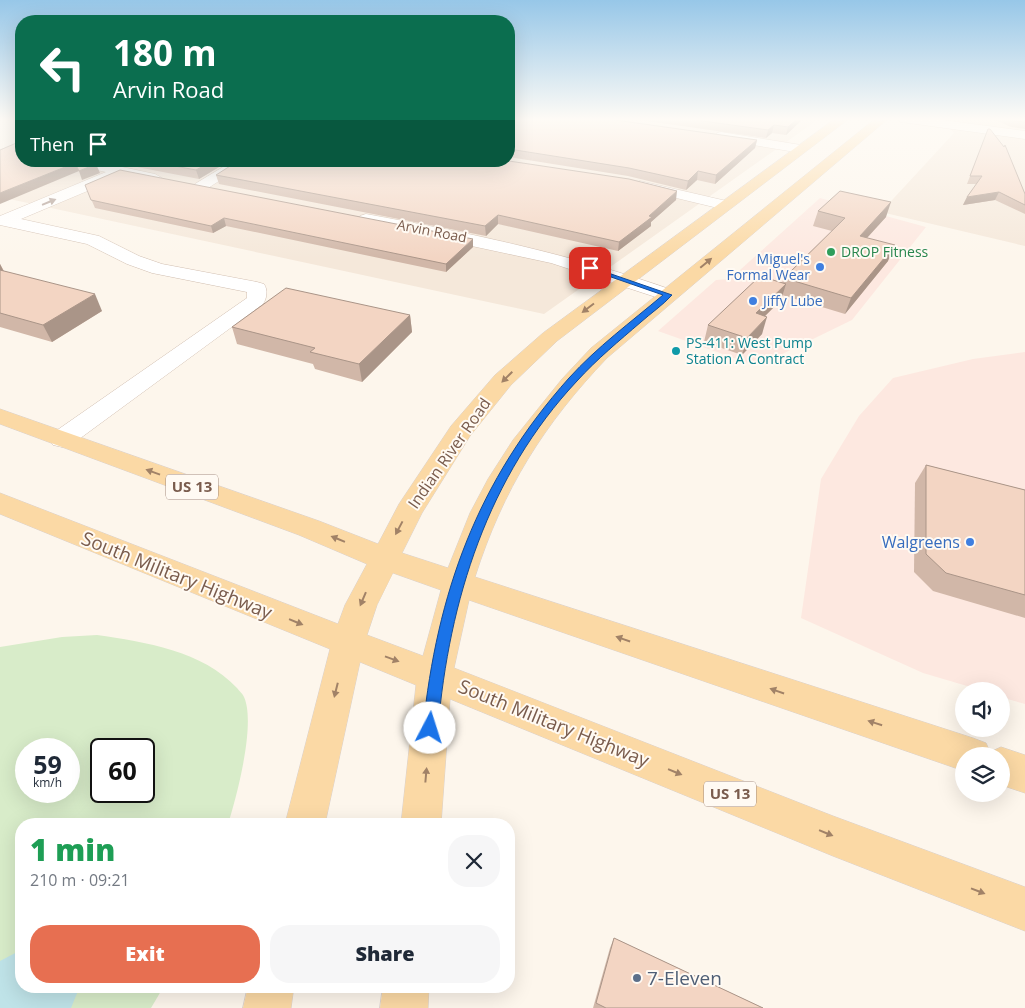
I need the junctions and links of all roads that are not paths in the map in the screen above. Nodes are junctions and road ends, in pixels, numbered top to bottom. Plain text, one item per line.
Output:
1 (780, 165) edge
2 (826, 165) edge
3 (101, 167) edge
4 (232, 167) edge
5 (120, 171) junction
6 (628, 182) edge
7 (200, 187) junction
8 (220, 190) edge
9 (726, 205) junction
10 (348, 215) edge
11 (2, 220) edge
12 (627, 279) junction
13 (668, 295) junction
14 (0, 416) edge
15 (62, 439) junction
16 (0, 504) edge
17 (383, 558) junction
18 (457, 583) junction
19 (348, 643) junction
20 (436, 676) junction
21 (955, 750) edge
22 (1010, 769) edge
23 (1025, 774) edge
24 (306, 818) edge
25 (422, 818) edge
26 (1025, 909) edge
27 (270, 993) edge
28 (405, 993) edge
29 (267, 1008) edge
30 (404, 1008) edge

1 - 9 main road, Indian River Road
13 -> 2 main road
3 - 5 street
4 - 7 street
5 - 7 street
11 -> 5 street
6 - 9 street
7 - 8 street
9 - 12 main road, Indian River Road
10 - 12 street, Arvin Road
11 - 15 street
12 - 13 street, Arvin Road
12 -> 17 main road, Indian River Road
13 - 18 main road
14 - 15 main road, US 13
17 -> 15 main road, US 13
16 -> 19 main road, South Military Highway / US 13
17 - 18 main road, US 13
17 -> 19 main road, Indian River Road
18 - 20 main road
21 -> 18 main road, US 13
19 -> 20 main road, South Military Highway / US 13
19 -> 24 main road, Indian River Road
25 -> 20 main road
20 -> 26 main road, South Military Highway / US 13
22 - 23 main road
27 - 29 main road
28 - 30 main road

